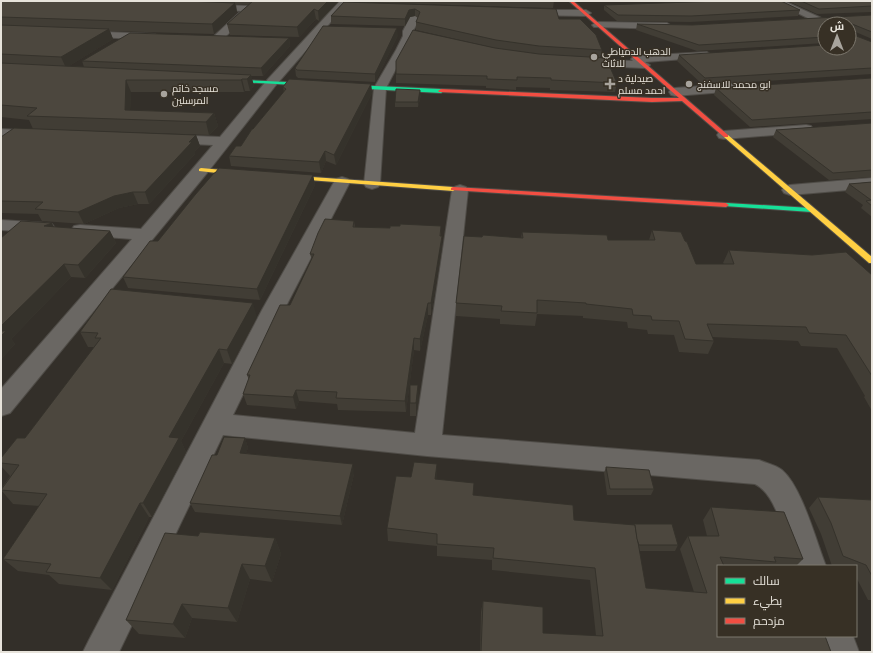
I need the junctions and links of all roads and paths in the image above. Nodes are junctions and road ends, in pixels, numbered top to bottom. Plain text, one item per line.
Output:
1 (258, 1) edge
2 (777, 1) edge
3 (345, 4) edge
4 (575, 4) edge
5 (593, 6) dead end
6 (197, 7) edge
7 (420, 8) edge
8 (249, 9) junction
9 (520, 12) edge
10 (586, 13) junction
11 (817, 20) edge
12 (817, 20) edge
13 (794, 21) edge
14 (597, 25) junction
15 (680, 26) edge
16 (406, 32) junction
17 (69, 34) edge
18 (129, 36) junction
19 (422, 36) edge
20 (161, 37) edge
21 (232, 40) edge
22 (111, 47) edge
23 (715, 54) edge
24 (568, 61) edge
25 (640, 62) junction
26 (211, 79) edge
27 (272, 82) junction
28 (754, 87) edge
29 (380, 88) junction
30 (679, 96) junction
31 (817, 128) edge
32 (1, 133) edge
33 (49, 135) edge
34 (724, 135) junction
35 (152, 139) edge
36 (224, 141) junction
37 (201, 170) junction
38 (254, 174) edge
39 (276, 176) edge
40 (342, 182) junction
41 (372, 184) junction
42 (872, 184) edge
43 (460, 190) junction
44 (790, 190) junction
45 (811, 210) junction
46 (1, 225) edge
47 (146, 235) junction
48 (872, 261) edge
49 (96, 293) junction
50 (120, 295) edge
51 (1, 406) edge
52 (216, 424) junction
53 (427, 444) junction
54 (810, 565) edge
55 (836, 637) edge
56 (101, 652) edge
57 (841, 652) edge

1 - 8 street
2 - 11 street
3 - 27 street
4 - 5 street
4 - 10 street
6 - 8 street
7 - 16 street
8 - 21 street
9 - 10 street
10 - 14 street
12 - 13 street
14 - 15 street
14 - 25 street
16 - 19 street
16 - 29 street
17 - 18 street
18 - 20 street
18 - 22 street
23 - 25 street
24 - 25 street
25 - 30 street
26 - 27 street
27 - 29 street
27 - 36 street
28 - 30 street
29 - 30 street
29 - 41 street
30 - 34 street
31 - 34 street
32 - 33 street
34 - 44 street
35 - 36 street
36 - 37 street
37 - 38 street
37 - 47 street
39 - 40 street
40 - 41 street
40 - 52 street
41 - 43 street
42 - 44 street
43 - 45 street
43 - 53 street
44 - 45 street
45 - 48 street
46 - 47 street
47 - 49 street
49 - 50 street
49 - 51 street
52 - 53 street
52 - 56 street
53 - 54 street
55 - 57 street

